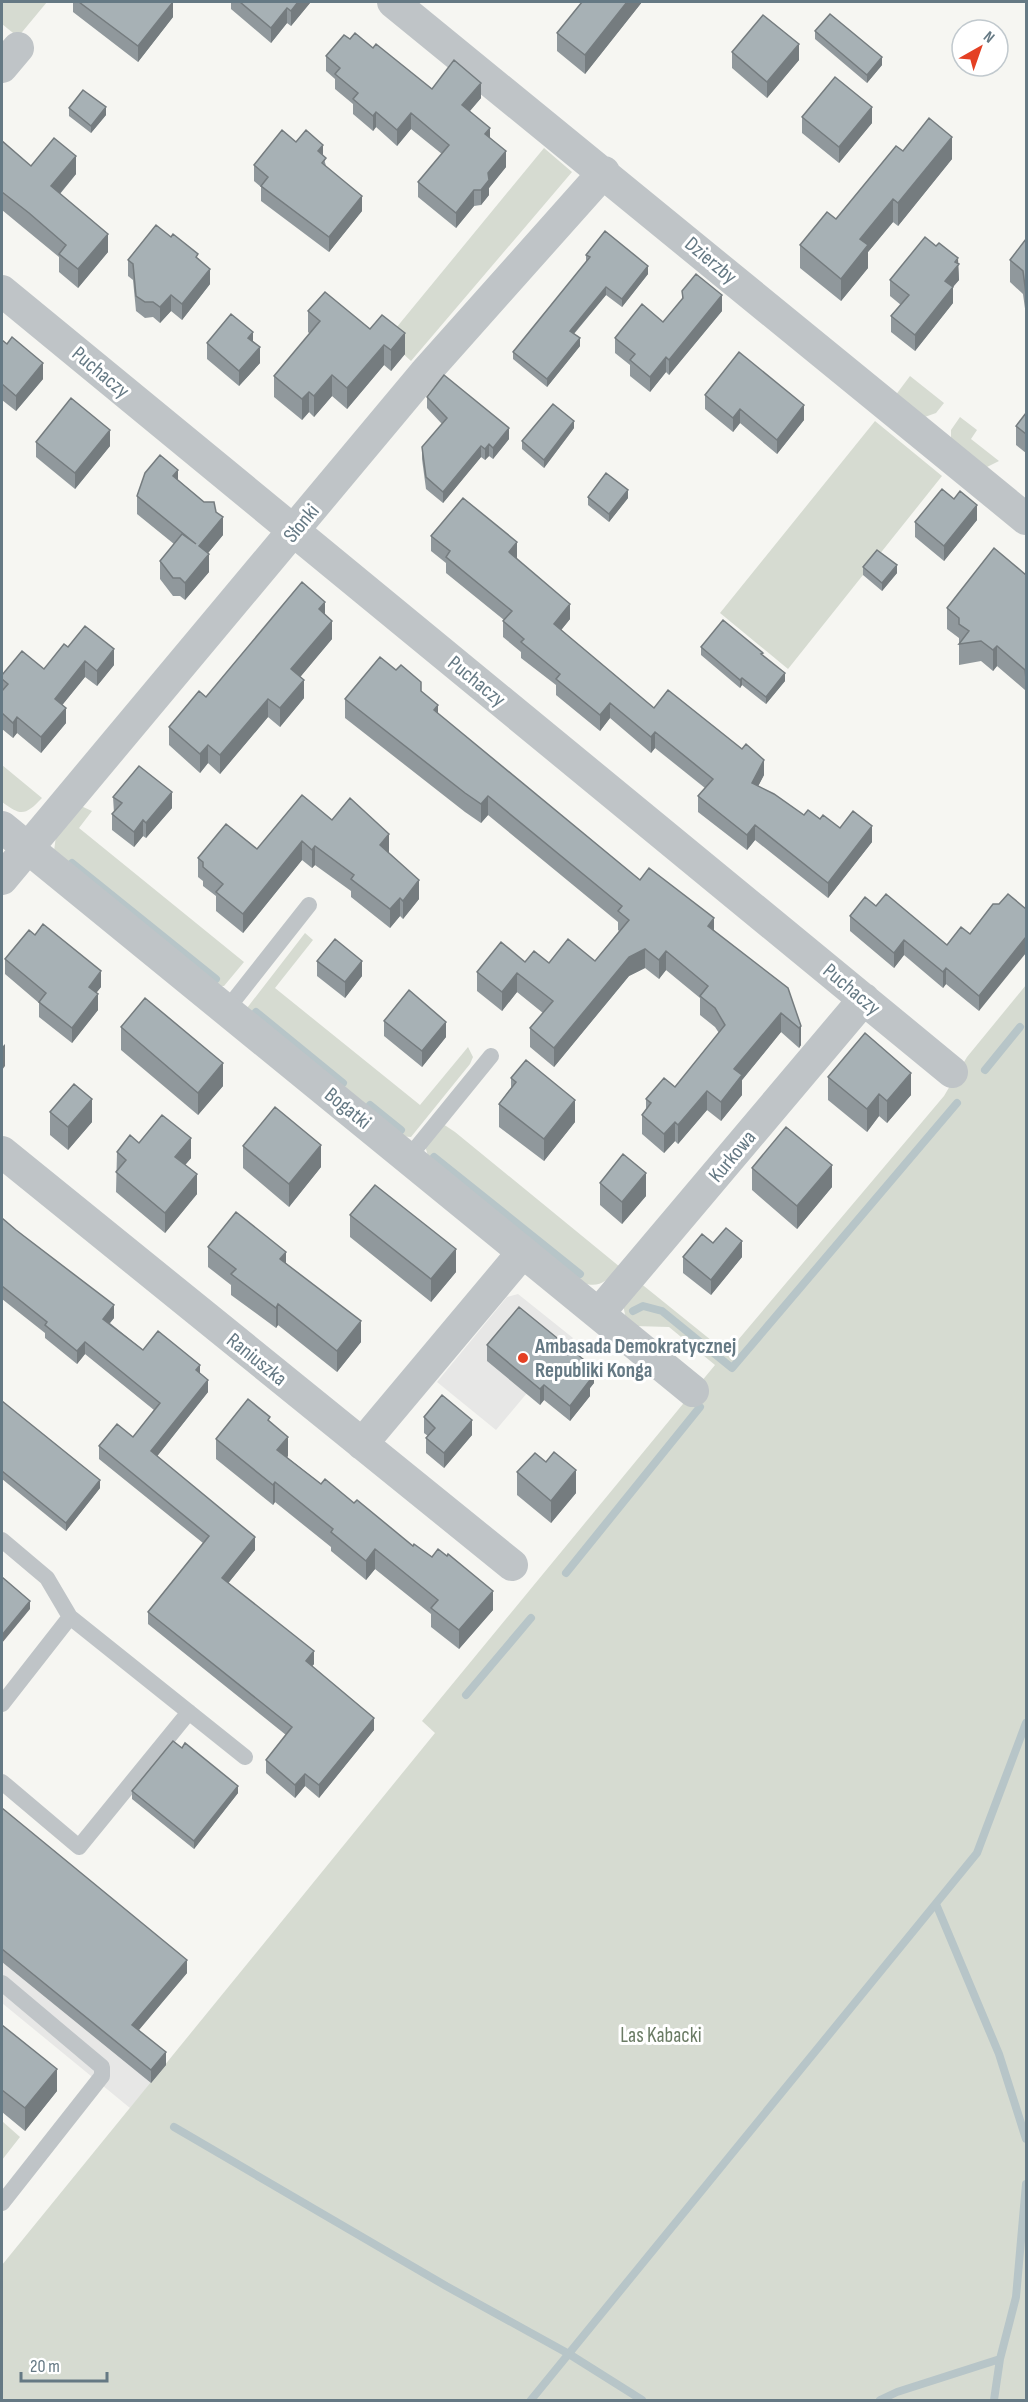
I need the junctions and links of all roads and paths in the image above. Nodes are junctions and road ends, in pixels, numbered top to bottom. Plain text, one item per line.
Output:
1 (393, 2) edge
2 (604, 172) junction
3 (2, 291) edge
4 (1026, 519) edge
5 (294, 531) junction
6 (2, 827) edge
7 (27, 848) junction
8 (2, 879) edge
9 (309, 905) dead end
10 (864, 999) junction
11 (226, 1009) junction
12 (491, 1056) dead end
13 (952, 1072) dead end
14 (2, 1152) edge
15 (408, 1158) junction
16 (523, 1252) junction
17 (599, 1313) junction
18 (693, 1391) dead end
19 (362, 1444) junction
20 (2, 1540) edge
21 (512, 1566) dead end
22 (70, 1617) junction
23 (2, 1704) edge
24 (189, 1712) junction
25 (244, 1757) dead end
26 (2, 1782) edge
27 (2, 1983) edge
28 (2, 2203) edge

1 - 2 street, Dzierzby
2 - 4 street, Dzierzby
2 - 5 street, Słonki
3 - 5 street, Puchaczy
5 - 7 street, Słonki
5 - 10 street, Puchaczy
6 - 7 street, Bogatki
7 - 8 street, Słonki
7 - 11 street, Bogatki
9 - 11 lane
10 - 13 street, Puchaczy
10 - 17 street, Kurkowa
11 - 15 street, Bogatki
12 - 15 lane
14 - 19 street, Raniuszka
15 - 16 street, Bogatki
16 - 17 street, Bogatki
16 - 19 street
17 - 18 street, Bogatki
19 - 21 street, Raniuszka
20 - 22 lane
22 - 23 lane
22 - 24 lane
24 - 25 lane
24 - 26 lane
27 - 28 lane

